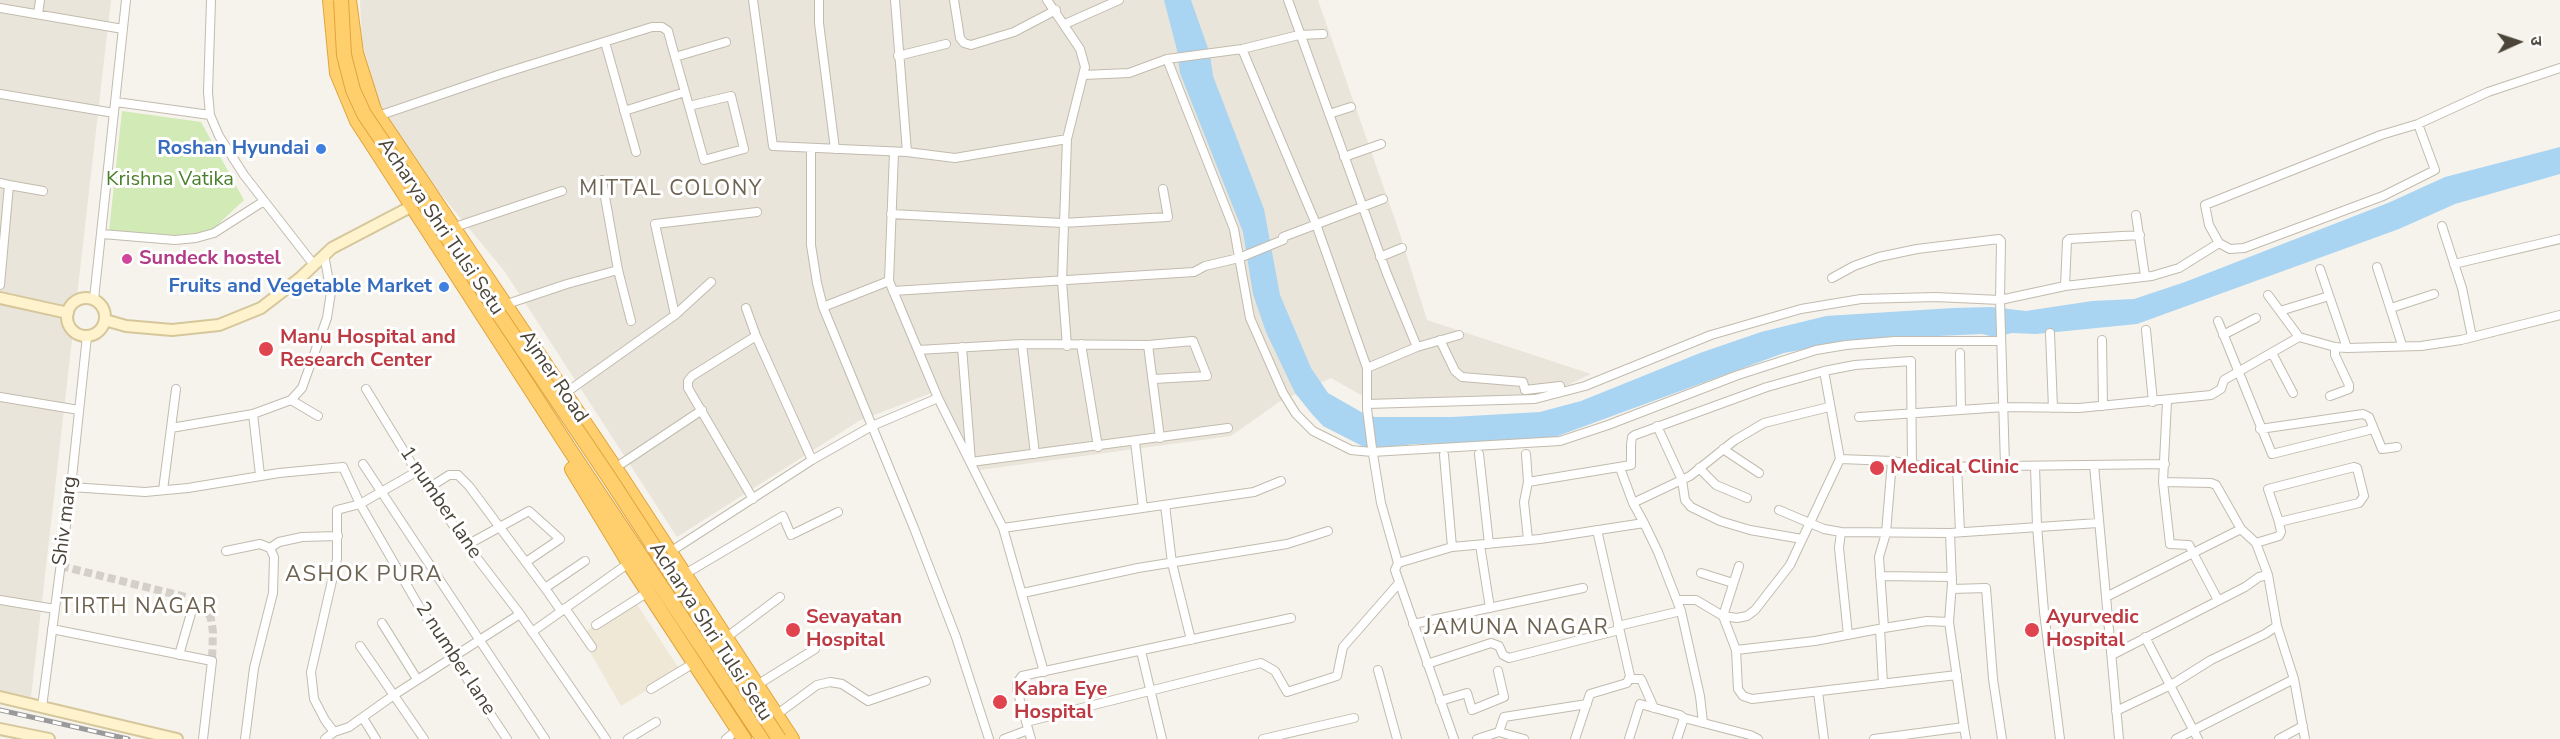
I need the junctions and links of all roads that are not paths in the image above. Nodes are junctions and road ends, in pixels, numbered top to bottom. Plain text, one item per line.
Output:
1 (40, 0) edge
2 (126, 0) edge
3 (211, 0) edge
4 (330, 0) edge
5 (340, 0) edge
6 (349, 0) edge
7 (753, 0) edge
8 (819, 0) edge
9 (895, 0) edge
10 (954, 0) edge
11 (1047, 0) edge
12 (1119, 0) edge
13 (1287, 0) edge
14 (0, 8) edge
15 (1056, 10) junction
16 (39, 14) junction
17 (1065, 24) junction
18 (123, 29) junction
19 (1323, 34) dead end
20 (1299, 36) junction
21 (605, 42) junction
22 (726, 42) dead end
23 (945, 44) dead end
24 (1242, 49) junction
25 (675, 57) junction
26 (898, 57) junction
27 (1167, 59) junction
28 (2560, 69) edge
29 (1083, 75) junction
30 (685, 92) junction
31 (0, 94) edge
32 (116, 102) junction
33 (689, 106) junction
34 (1351, 107) dead end
35 (624, 111) junction
36 (114, 113) junction
37 (1329, 114) junction
38 (210, 115) junction
39 (378, 116) junction
40 (2418, 124) junction
41 (1066, 139) junction
42 (1381, 144) dead end
43 (811, 148) junction
44 (835, 149) junction
45 (636, 152) dead end
46 (894, 152) junction
47 (907, 152) junction
48 (1344, 157) junction
49 (602, 180) dead end
50 (4, 184) edge
51 (1163, 189) dead end
52 (43, 191) dead end
53 (562, 191) dead end
54 (430, 196) junction
55 (1383, 199) dead end
56 (264, 201) junction
57 (413, 206) junction
58 (1362, 207) junction
59 (757, 212) dead end
60 (891, 214) junction
61 (2136, 215) dead end
62 (1062, 223) junction
63 (1316, 224) junction
64 (2442, 226) dead end
65 (452, 228) junction
66 (102, 234) junction
67 (2140, 235) junction
68 (2560, 239) edge
69 (2219, 243) junction
70 (1402, 248) dead end
71 (324, 255) junction
72 (1380, 256) junction
73 (1239, 258) junction
74 (2454, 264) junction
75 (314, 265) junction
76 (2377, 267) dead end
77 (2320, 269) dead end
78 (618, 270) junction
79 (2145, 276) junction
80 (1832, 278) dead end
81 (889, 281) junction
82 (1062, 281) junction
83 (711, 282) dead end
84 (0, 285) edge
85 (2065, 286) junction
86 (893, 291) junction
87 (2434, 294) dead end
88 (2268, 295) dead end
89 (2329, 296) junction
90 (0, 298) edge
91 (94, 299) junction
92 (2000, 300) junction
93 (504, 306) junction
94 (823, 307) junction
95 (746, 308) dead end
96 (2391, 308) junction
97 (2280, 311) junction
98 (68, 312) junction
99 (675, 315) junction
100 (2560, 315) edge
101 (2256, 318) dead end
102 (105, 320) junction
103 (631, 321) dead end
104 (2218, 321) dead end
105 (2146, 330) dead end
106 (2050, 333) dead end
107 (1459, 335) dead end
108 (2223, 335) junction
109 (87, 336) junction
110 (756, 336) junction
111 (2299, 337) junction
112 (2472, 337) junction
113 (2001, 338) junction
114 (1440, 340) junction
115 (2102, 340) dead end
116 (1022, 344) junction
117 (1081, 344) junction
118 (1148, 345) junction
119 (2402, 345) junction
120 (1067, 346) junction
121 (962, 347) junction
122 (1417, 347) junction
123 (2335, 347) junction
124 (2347, 348) junction
125 (918, 350) junction
126 (1960, 353) dead end
127 (2272, 353) junction
128 (1367, 368) junction
129 (1824, 371) junction
130 (2240, 371) junction
131 (1154, 379) junction
132 (1560, 386) dead end
133 (176, 388) dead end
134 (366, 389) dead end
135 (2294, 393) dead end
136 (564, 394) junction
137 (2330, 396) dead end
138 (0, 397) edge
139 (938, 398) junction
140 (291, 400) junction
141 (2168, 400) junction
142 (2153, 402) junction
143 (1829, 406) junction
144 (2103, 406) junction
145 (1367, 407) junction
146 (2004, 407) junction
147 (2054, 408) junction
148 (1961, 409) junction
149 (79, 410) junction
150 (702, 410) junction
151 (1911, 412) junction
152 (253, 414) junction
153 (318, 416) dead end
154 (1859, 417) dead end
155 (872, 426) junction
156 (1657, 426) junction
157 (171, 428) junction
158 (1228, 428) dead end
159 (2260, 429) junction
160 (2373, 429) junction
161 (1160, 438) junction
162 (1135, 442) junction
163 (1098, 447) junction
164 (2397, 447) dead end
165 (1723, 449) junction
166 (1372, 450) junction
167 (572, 452) junction
168 (1035, 454) junction
169 (1479, 454) dead end
170 (1526, 454) dead end
171 (1444, 455) dead end
172 (1840, 459) junction
173 (812, 460) junction
174 (1892, 461) junction
175 (970, 462) junction
176 (363, 464) dead end
177 (2164, 464) junction
178 (2005, 465) junction
179 (2094, 465) junction
180 (1912, 466) junction
181 (1957, 466) junction
182 (2036, 467) junction
183 (615, 468) junction
184 (1620, 468) junction
185 (1699, 468) junction
186 (416, 472) junction
187 (1759, 473) dead end
188 (260, 475) junction
189 (1682, 480) junction
190 (1281, 481) dead end
191 (1528, 482) junction
192 (2163, 482) junction
193 (71, 487) junction
194 (428, 489) junction
195 (163, 490) junction
196 (382, 493) junction
197 (1747, 498) dead end
198 (753, 499) junction
199 (1633, 503) junction
200 (360, 504) junction
201 (1165, 504) junction
202 (1143, 508) junction
203 (1779, 510) dead end
204 (838, 512) dead end
205 (2279, 522) junction
206 (1644, 523) junction
207 (1810, 523) junction
208 (2098, 523) junction
209 (2037, 526) junction
210 (498, 527) junction
211 (1003, 528) junction
212 (2241, 529) junction
213 (1597, 530) junction
214 (1328, 531) dead end
215 (1841, 532) junction
216 (1960, 532) junction
217 (1886, 533) junction
218 (1950, 533) junction
219 (338, 536) junction
220 (1528, 539) junction
221 (1802, 539) junction
222 (2256, 543) junction
223 (1485, 544) junction
224 (467, 545) junction
225 (1452, 547) junction
226 (270, 548) junction
227 (226, 551) dead end
228 (670, 552) junction
229 (2193, 553) junction
230 (585, 561) dead end
231 (526, 562) junction
232 (629, 563) junction
233 (1172, 563) junction
234 (1398, 563) junction
235 (1739, 566) dead end
236 (1701, 573) dead end
237 (685, 574) junction
238 (2268, 575) junction
239 (1880, 576) junction
240 (1952, 577) junction
241 (1399, 583) junction
242 (1733, 583) junction
243 (544, 588) junction
244 (1583, 588) dead end
245 (1952, 589) junction
246 (648, 592) junction
247 (1023, 593) junction
248 (780, 597) dead end
249 (2106, 597) junction
250 (0, 600) edge
251 (1677, 600) junction
252 (2218, 600) junction
253 (194, 603) dead end
254 (1490, 608) junction
255 (55, 609) junction
256 (563, 610) junction
257 (1681, 611) junction
258 (520, 614) junction
259 (1723, 616) junction
260 (1291, 618) dead end
261 (1949, 622) junction
262 (382, 623) dead end
263 (1413, 624) junction
264 (596, 625) dead end
265 (2277, 626) junction
266 (52, 628) junction
267 (1619, 628) junction
268 (1882, 629) junction
269 (532, 632) junction
270 (1848, 635) junction
271 (727, 637) junction
272 (2145, 637) junction
273 (479, 639) junction
274 (1191, 640) junction
275 (360, 646) dead end
276 (592, 647) dead end
277 (815, 649) dead end
278 (1736, 650) junction
279 (1141, 651) junction
280 (179, 654) junction
281 (2112, 655) junction
282 (453, 656) junction
283 (694, 663) junction
284 (1427, 664) junction
285 (1378, 670) dead end
286 (1498, 671) dead end
287 (1044, 672) junction
288 (1957, 675) junction
289 (417, 679) junction
290 (2294, 679) junction
291 (1629, 680) junction
292 (927, 681) dead end
293 (1883, 684) junction
294 (757, 685) junction
295 (2171, 685) junction
296 (651, 689) dead end
297 (1151, 692) junction
298 (1818, 692) junction
299 (394, 695) junction
300 (0, 697) edge
301 (1440, 701) junction
302 (1587, 704) junction
303 (42, 706) junction
304 (1654, 708) junction
305 (2116, 711) junction
306 (776, 715) junction
307 (363, 718) junction
308 (1354, 718) dead end
309 (1684, 718) junction
310 (656, 722) dead end
311 (1703, 723) junction
312 (1027, 726) junction
313 (2303, 726) junction
314 (1964, 727) junction
315 (0, 729) edge
316 (2193, 730) junction
317 (334, 732) junction
318 (1499, 732) junction
319 (736, 736) edge
320 (42, 738) edge
321 (177, 739) edge
322 (202, 739) edge
323 (245, 739) edge
324 (325, 739) edge
325 (376, 739) edge
326 (424, 739) edge
327 (507, 739) edge
328 (545, 739) edge
329 (606, 739) edge
330 (628, 739) edge
331 (763, 739) edge
332 (779, 739) edge
333 (792, 739) edge
334 (989, 739) edge
335 (1004, 739) edge
336 (1031, 739) edge
337 (1162, 739) edge
338 (1263, 739) edge
339 (1397, 739) edge
340 (1454, 739) edge
341 (1477, 739) edge
342 (1524, 739) edge
343 (1575, 739) edge
344 (1629, 739) edge
345 (1677, 739) edge
346 (1758, 739) edge
347 (1824, 739) edge
348 (1874, 739) edge
349 (1966, 739) edge
350 (2002, 739) edge
351 (2060, 739) edge
352 (2119, 739) edge
353 (2176, 739) edge
354 (2198, 739) edge
355 (2279, 739) edge
356 (2305, 739) edge

1 - 16 street
2 - 18 street
3 - 38 street
4 - 57 highway, Ajmer Road
5 - 332 highway, Acharya Shri Tulsi Setu, bridge
6 - 39 highway, Ajmer Road
7 - 43 street
8 - 44 street
9 - 26 street
10 - 15 street
11 - 15 street
12 - 17 street
13 - 20 street
14 - 16 street
15 - 17 street
16 - 18 street
17 - 29 street
18 - 32 street
19 - 20 street
20 - 24 street
20 - 37 street
21 - 25 street
21 - 35 street
21 - 39 street
22 - 25 street
23 - 26 street
24 - 27 street
24 - 63 street
25 - 30 street
26 - 47 street
27 - 29 street
27 - 73 street
28 - 40 street
29 - 41 street
30 - 33 street
30 - 35 street
31 - 36 street
32 - 36 street
32 - 38 street
33 - 33 street
34 - 37 street
35 - 45 street
36 - 66 street
37 - 48 street
38 - 56 street
39 - 54 highway, Ajmer Road
40 - 69 street
40 - 69 street
41 - 47 street
41 - 62 street
42 - 48 street
43 - 44 street
43 - 94 street
44 - 46 street
46 - 47 street
46 - 60 street
48 - 58 street
49 - 78 street
50 - 52 street
50 - 84 street
51 - 62 street
53 - 65 street
54 - 57 street
54 - 65 highway, Ajmer Road
55 - 58 street
56 - 66 street
56 - 75 street
57 - 71 street
57 - 167 highway, Ajmer Road
58 - 63 street
58 - 72 street
59 - 99 street
60 - 62 street
60 - 81 street
61 - 67 street
62 - 82 street
63 - 73 street
63 - 128 street
64 - 74 street
65 - 93 highway, Ajmer Road
66 - 91 street
67 - 79 street
67 - 85 street
68 - 74 street
69 - 79 street
70 - 72 street
71 - 75 street
71 - 140 street
72 - 122 street
73 - 82 street
73 - 166 street
74 - 112 street
75 - 102 street
76 - 96 street
77 - 89 street
78 - 93 street
78 - 103 street
79 - 85 street
80 - 92 street
81 - 86 street
81 - 94 street
82 - 86 street
82 - 120 street
83 - 99 street
85 - 92 street
86 - 125 street
87 - 96 street
88 - 97 street
89 - 97 street
89 - 124 street
90 - 98 street
91 - 98 street
91 - 102 street
92 - 113 street
92 - 145 street
93 - 136 highway, Ajmer Road
94 - 155 street
95 - 110 street
96 - 119 street
97 - 111 street
98 - 109 street
99 - 136 street
100 - 112 street
101 - 108 street
102 - 109 street
104 - 108 street
105 - 142 street
106 - 147 street
107 - 114 street
108 - 130 street
109 - 149 street, Shiv marg
110 - 150 street
110 - 173 street
111 - 123 street
111 - 127 street
112 - 119 street
113 - 146 street
113 - 166 street
114 - 122 street
114 - 132 street
115 - 144 street
116 - 120 street
116 - 121 street
116 - 168 street
117 - 118 street
117 - 120 street
117 - 163 street
118 - 131 street
118 - 131 street
119 - 124 street
121 - 125 street
121 - 175 street
122 - 128 street
123 - 124 street
123 - 137 street
125 - 139 street
126 - 148 street
127 - 130 street
127 - 135 street
128 - 145 street
129 - 143 street
129 - 151 street
129 - 156 street
130 - 141 street
130 - 159 street
131 - 161 street
133 - 157 street
134 - 186 street, 1 number lane
136 - 183 highway, Ajmer Road
138 - 149 street
139 - 155 street
139 - 175 street
140 - 152 street
140 - 153 street
141 - 142 street
141 - 177 street
142 - 144 street
143 - 165 street
143 - 172 street
144 - 147 street
145 - 166 street
146 - 147 street
146 - 148 street
146 - 178 street
148 - 151 street
149 - 193 street, Shiv marg
150 - 183 street
150 - 198 street
151 - 154 street
151 - 180 street
152 - 157 street
152 - 188 street
155 - 173 street
155 - 334 street
156 - 184 street
156 - 189 street
157 - 195 street
158 - 161 street
159 - 160 street
159 - 160 street
160 - 164 street
161 - 162 street
162 - 163 street
162 - 202 street
163 - 168 street
165 - 185 street
165 - 187 street
166 - 234 street
167 - 232 highway, Ajmer Road
167 - 331 highway, Acharya Shri Tulsi Setu
168 - 175 street
169 - 223 street
170 - 191 street
171 - 225 street
172 - 174 street
172 - 207 street
173 - 198 street
174 - 180 street
174 - 217 street
175 - 211 street
176 - 196 street
177 - 179 street
177 - 192 street
178 - 181 street
178 - 182 street
179 - 182 street
179 - 208 street
180 - 181 street
181 - 216 street
182 - 209 street
183 - 228 highway, Ajmer Road
184 - 191 street
184 - 199 street
185 - 189 street
185 - 197 street
186 - 194 street, 1 number lane
186 - 196 street
188 - 195 street
188 - 200 street, 2 number lane
189 - 199 street
189 - 221 street
190 - 201 street
191 - 220 street
192 - 212 street
192 - 229 street
193 - 195 street
193 - 255 street, Shiv marg
194 - 210 street
194 - 224 street, 1 number lane
196 - 200 street
196 - 273 street
198 - 228 street
199 - 206 street
200 - 219 street
200 - 282 street, 2 number lane
201 - 202 street
201 - 233 street
202 - 211 street
203 - 207 street
204 - 237 street
205 - 205 street
205 - 222 street
206 - 213 street
206 - 251 street
207 - 215 street
207 - 221 street
208 - 209 street
208 - 249 street
209 - 216 street
209 - 351 street
210 - 224 street
210 - 231 street
210 - 231 street
211 - 247 street
212 - 222 street
212 - 229 street
213 - 220 street
213 - 267 street
214 - 233 street
215 - 217 street
215 - 270 street
216 - 218 street
217 - 218 street
217 - 239 street
218 - 240 street
219 - 226 street
219 - 317 street
220 - 223 street
221 - 259 street
222 - 238 street
223 - 225 street
223 - 254 street
224 - 258 street, 1 number lane
225 - 234 street
226 - 227 street
226 - 323 street
228 - 237 highway, Ajmer Road
229 - 249 street
229 - 252 street
230 - 243 street
231 - 243 street
232 - 246 highway, Ajmer Road
232 - 256 street
233 - 247 street
233 - 274 street
234 - 241 street
235 - 242 street
236 - 242 street
237 - 271 highway, Ajmer Road
238 - 252 street
238 - 265 street
239 - 240 street
239 - 268 street
240 - 245 street
241 - 263 street
241 - 297 street
242 - 259 street
243 - 256 street
244 - 254 street
245 - 261 street
245 - 350 street
246 - 264 street
246 - 283 highway, Ajmer Road
247 - 287 street
248 - 271 street
249 - 281 street
250 - 255 street
251 - 257 street
251 - 259 street
252 - 272 street
253 - 280 street
254 - 263 street
255 - 266 street, Shiv marg
256 - 269 street
256 - 276 street
257 - 267 street
257 - 311 street
258 - 269 street, 1 number lane
258 - 273 street
259 - 278 street
260 - 274 street
261 - 268 street
261 - 288 street
262 - 289 street
263 - 284 street
265 - 290 street
265 - 295 street
266 - 280 street
266 - 303 street, Shiv marg
267 - 284 street
267 - 291 street
268 - 270 street
268 - 293 street
269 - 329 street
270 - 278 street
271 - 294 highway, Ajmer Road
272 - 281 street
272 - 295 street
273 - 282 street
273 - 328 street
274 - 279 street
275 - 299 street
277 - 294 street
278 - 298 street
279 - 287 street
279 - 297 street
280 - 322 street
281 - 305 street
282 - 289 street
282 - 327 street, 2 number lane
283 - 296 street
283 - 319 highway, Ajmer Road
284 - 301 street
285 - 339 street
286 - 301 street
287 - 312 street
288 - 293 street
288 - 314 street
289 - 299 street
290 - 313 street
290 - 316 street
291 - 302 street
291 - 304 street
292 - 306 street
293 - 298 street
294 - 306 highway, Ajmer Road
295 - 305 street
295 - 316 street
297 - 312 street
297 - 337 street
298 - 347 street
299 - 307 street
299 - 326 street
300 - 303 street
301 - 340 street
302 - 318 street
302 - 343 street
303 - 321 street
304 - 309 street
304 - 344 street
305 - 352 street
306 - 333 highway, Ajmer Road
307 - 317 street
307 - 325 street
308 - 338 street
309 - 311 street
309 - 345 street
310 - 330 street
311 - 346 street
312 - 335 street
312 - 336 street
313 - 355 street
313 - 356 street
314 - 348 street
314 - 349 street
315 - 320 street
316 - 353 street
316 - 354 street
317 - 324 street
318 - 341 street
318 - 342 street

